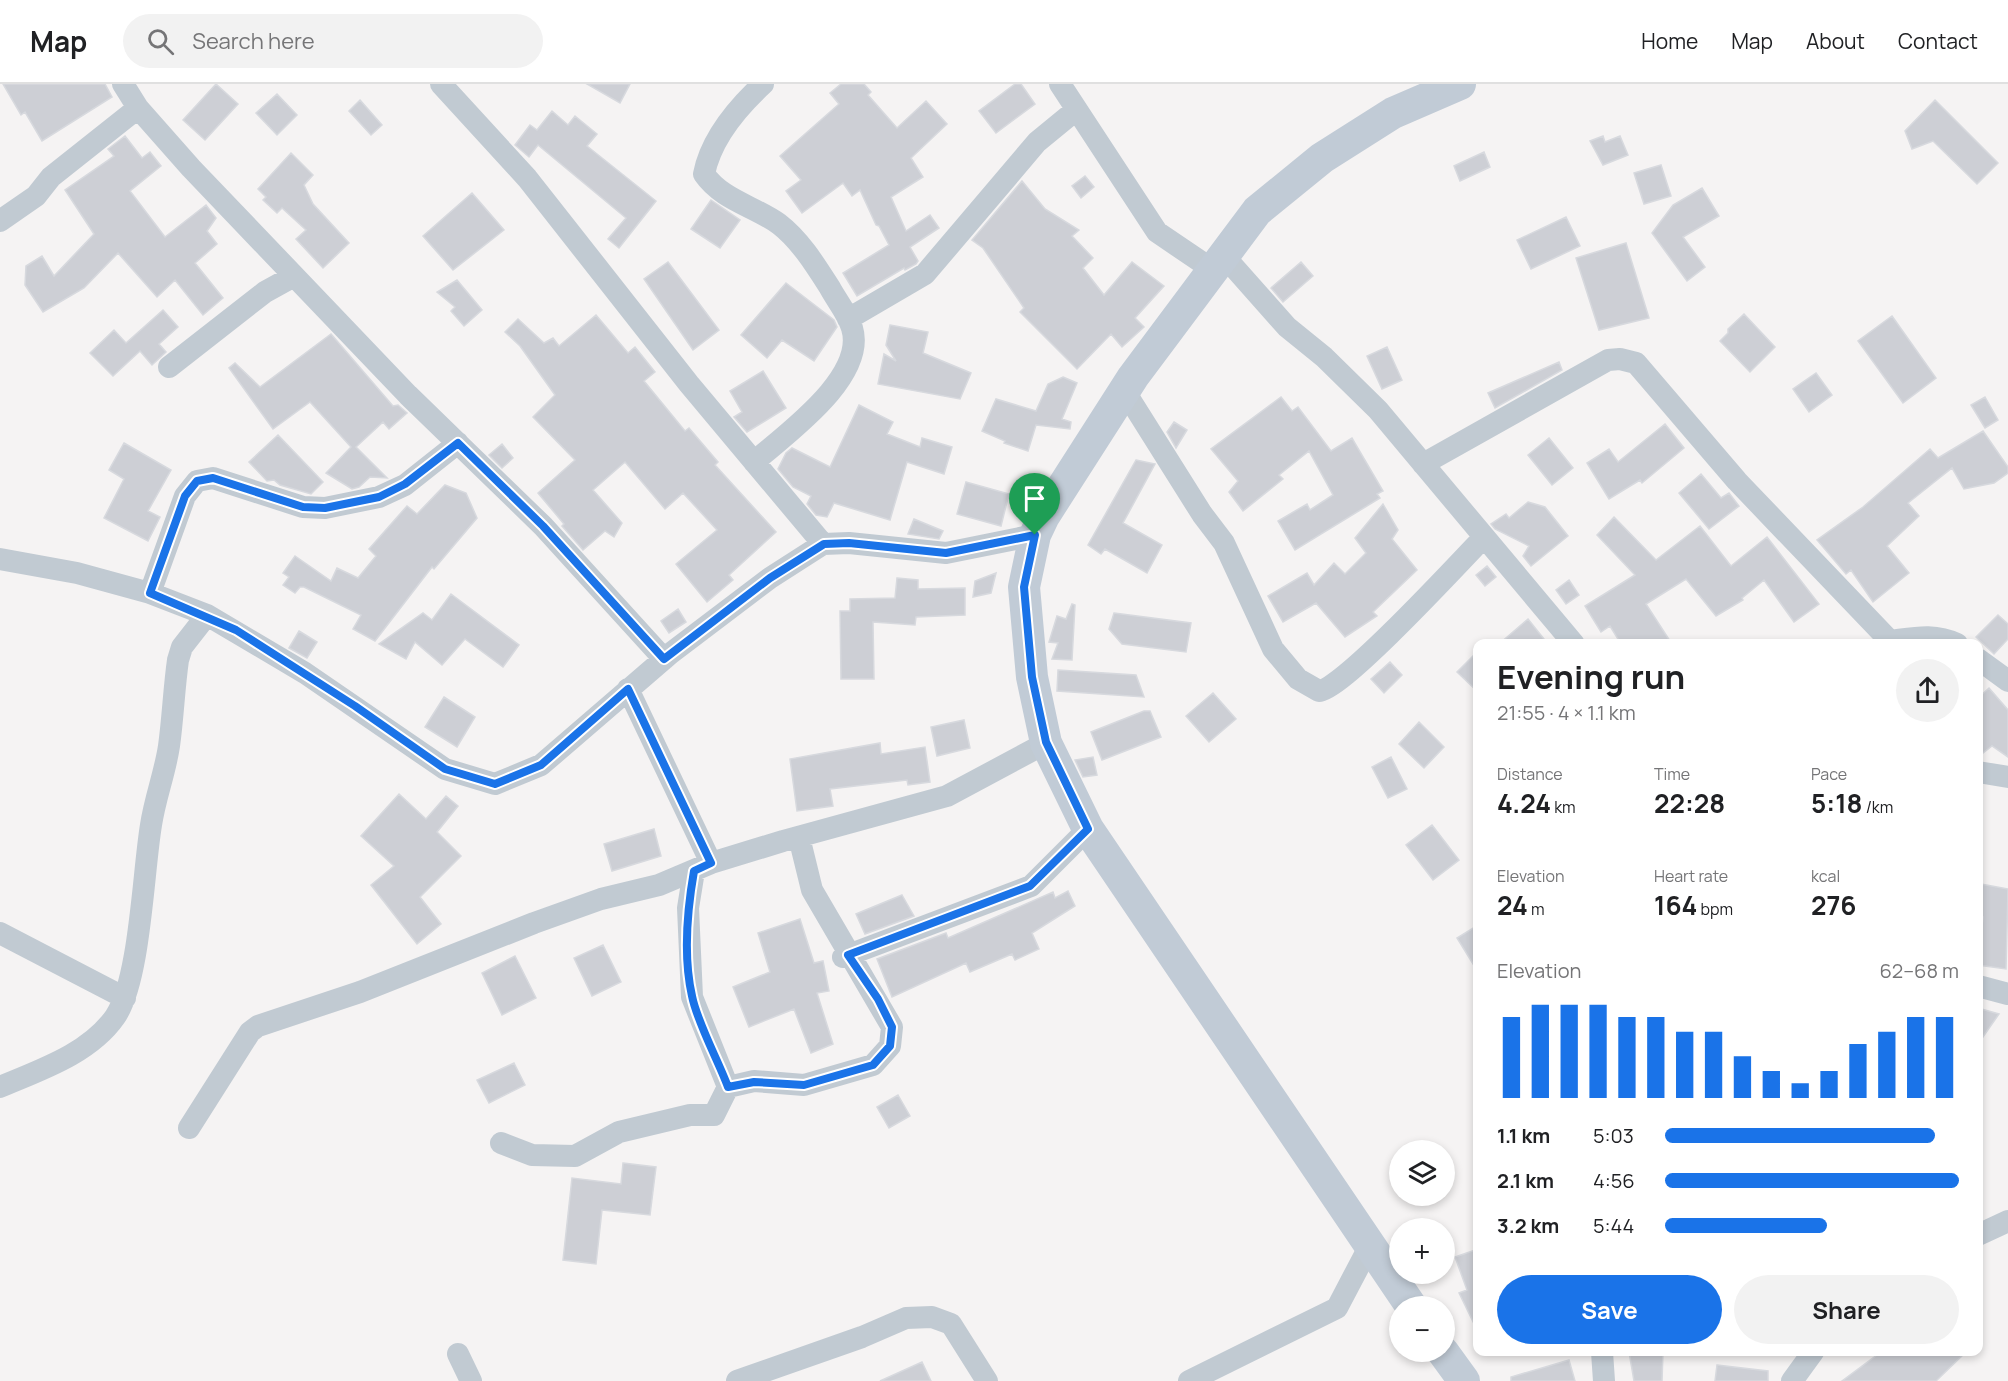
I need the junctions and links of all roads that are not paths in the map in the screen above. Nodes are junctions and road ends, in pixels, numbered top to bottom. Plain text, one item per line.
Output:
1 (123, 84) edge
2 (441, 84) edge
3 (763, 84) edge
4 (1060, 84) edge
5 (1460, 84) edge
6 (138, 108) junction
7 (1076, 110) junction
8 (0, 221) edge
9 (1219, 263) junction
10 (294, 276) junction
11 (848, 319) junction
12 (169, 367) dead end
13 (1125, 390) junction
14 (458, 443) junction
15 (754, 462) junction
16 (1423, 464) junction
17 (1035, 535) junction
18 (1484, 537) junction
19 (824, 544) junction
20 (0, 559) edge
21 (150, 593) junction
22 (207, 615) junction
23 (1570, 639) edge
24 (1885, 639) edge
25 (1914, 639) edge
26 (1946, 639) edge
27 (664, 659) junction
28 (1983, 663) edge
29 (2008, 681) edge
30 (628, 689) junction
31 (1046, 742) junction
32 (1983, 773) edge
33 (2008, 777) edge
34 (1088, 829) junction
35 (799, 837) junction
36 (702, 867) junction
37 (0, 933) edge
38 (846, 956) junction
39 (1983, 987) edge
40 (2008, 994) edge
41 (125, 998) junction
42 (0, 1087) edge
43 (728, 1087) junction
44 (189, 1128) dead end
45 (501, 1143) dead end
46 (2008, 1221) edge
47 (1983, 1233) edge
48 (1369, 1247) junction
49 (1405, 1296) edge
50 (458, 1354) dead end
51 (1602, 1356) edge
52 (1810, 1356) edge
53 (1450, 1362) edge
54 (471, 1381) edge
55 (737, 1381) edge
56 (987, 1381) edge
57 (1189, 1381) edge
58 (1464, 1381) edge
59 (1604, 1381) edge
60 (1792, 1381) edge

1 - 6 street
2 - 15 street
3 - 11 street
4 - 7 street
5 - 9 main road
6 - 8 street
6 - 10 street
7 - 9 street
7 - 11 street
9 - 13 main road
9 - 16 street
10 - 12 street
10 - 14 street
11 - 15 street
13 - 17 main road
13 - 18 street
14 - 21 street
14 - 27 street
15 - 19 street
16 - 18 street
16 - 24 street
17 - 19 street
17 - 31 main road
18 - 23 street
19 - 27 street
20 - 21 street
21 - 22 street
22 - 30 street
22 - 41 street
25 - 26 street
27 - 30 street
28 - 29 street
30 - 36 street
31 - 34 main road
31 - 35 street
32 - 33 street
34 - 38 street
34 - 48 main road
35 - 36 street
35 - 38 street
36 - 43 street
36 - 44 street
37 - 41 street
38 - 43 street
39 - 40 street
41 - 42 street
43 - 45 street
46 - 47 street
48 - 49 main road
48 - 57 street
50 - 54 street
51 - 59 street
52 - 60 street
53 - 58 main road
55 - 56 street

